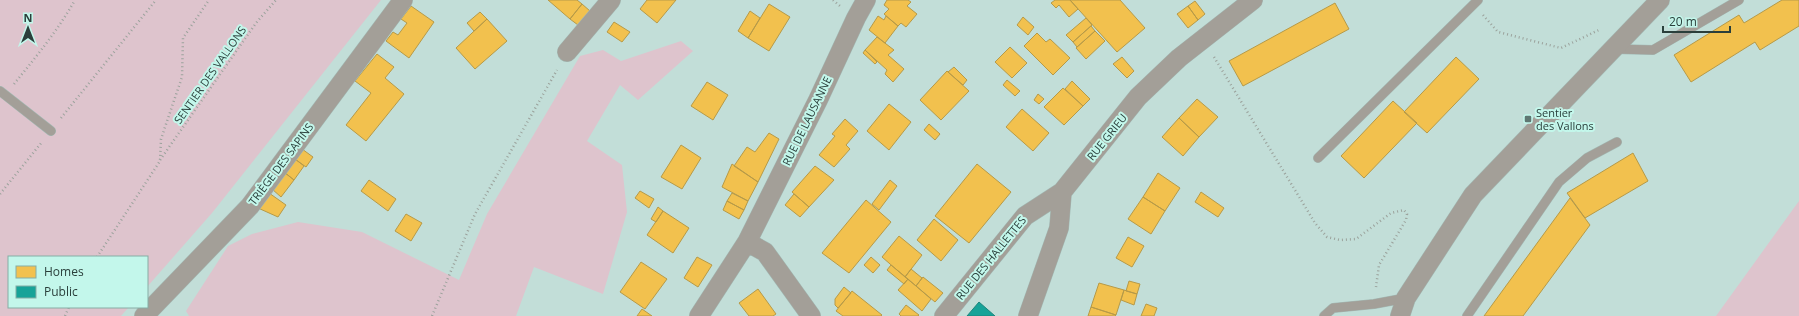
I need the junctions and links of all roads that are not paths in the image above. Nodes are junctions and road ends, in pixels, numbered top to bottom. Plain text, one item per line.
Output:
1 (403, 0) edge
2 (611, 0) edge
3 (866, 0) edge
4 (1253, 0) edge
5 (1660, 0) edge
6 (1739, 0) edge
7 (1476, 2) edge
8 (1614, 49) junction
9 (567, 52) road end
10 (2, 93) edge
11 (51, 131) road end
12 (1617, 142) dead end
13 (1318, 158) dead end
14 (1062, 192) junction
15 (747, 242) junction
16 (1406, 298) junction
17 (144, 316) edge
18 (699, 316) edge
19 (811, 316) edge
20 (944, 316) edge
21 (1028, 316) edge
22 (1324, 316) edge
23 (1400, 316) edge
24 (1467, 316) edge

1 - 17 street, TRIÈGE DES SAPINS
2 - 9 street
3 - 15 street, RUE DE LAUSANNE
4 - 14 street, RUE GRIEU
5 - 8 street
6 - 8 lane
7 - 13 lane
8 - 16 street
10 - 11 lane
12 - 24 lane
14 - 20 street, RUE DES HALLETTES
14 - 21 street
15 - 18 street, RUE DE LAUSANNE
15 - 19 street
16 - 22 lane
16 - 23 street

